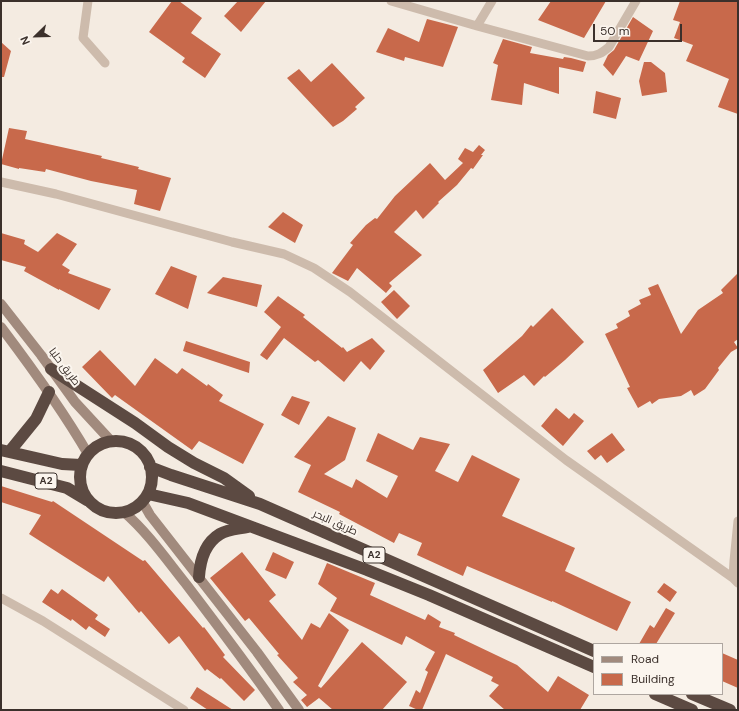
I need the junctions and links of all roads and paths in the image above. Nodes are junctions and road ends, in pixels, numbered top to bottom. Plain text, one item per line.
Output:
1 (88, 1) edge
2 (391, 1) edge
3 (492, 1) edge
4 (636, 1) edge
5 (476, 26) junction
6 (105, 63) dead end
7 (1, 182) edge
8 (1, 304) edge
9 (1, 327) edge
10 (51, 369) junction
11 (49, 392) junction
12 (111, 441) junction
13 (6, 451) edge
14 (88, 454) junction
15 (81, 465) junction
16 (150, 467) junction
17 (1, 471) edge
18 (145, 498) junction
19 (87, 500) junction
20 (260, 504) junction
21 (124, 512) junction
22 (738, 521) edge
23 (249, 527) junction
24 (374, 555) junction
25 (367, 570) junction
26 (199, 577) junction
27 (736, 580) edge
28 (1, 598) edge
29 (593, 651) edge
30 (257, 652) junction
31 (244, 659) junction
32 (593, 667) edge
33 (657, 695) edge
34 (691, 695) edge
35 (693, 695) edge
36 (688, 708) edge
37 (184, 710) edge
38 (280, 710) edge
39 (299, 710) edge
40 (730, 710) edge

1 - 6 street
2 - 5 street
3 - 5 street
4 - 5 street
7 - 27 street
8 - 10 main road, طريق حلبا
9 - 11 main road
10 - 12 main road, طريق حلبا
10 - 20 highway
11 - 13 highway, A2
11 - 14 main road
12 - 14 highway
12 - 16 highway
13 - 15 highway, A2
14 - 15 highway
15 - 19 highway
16 - 18 highway
16 - 20 highway, طريق البحر / A2
17 - 19 highway, A2
18 - 21 highway
18 - 23 highway, A2
18 - 26 main road
19 - 21 highway, A2
20 - 24 highway, طريق البحر / A2
21 - 31 main road
22 - 27 street
23 - 25 highway, A2
23 - 26 highway
24 - 25 highway
24 - 29 highway, طريق البحر / A2
25 - 32 highway, A2
26 - 30 main road
28 - 37 street
30 - 31 main road
30 - 39 main road
31 - 38 main road
33 - 36 highway
34 - 36 highway
35 - 40 highway

